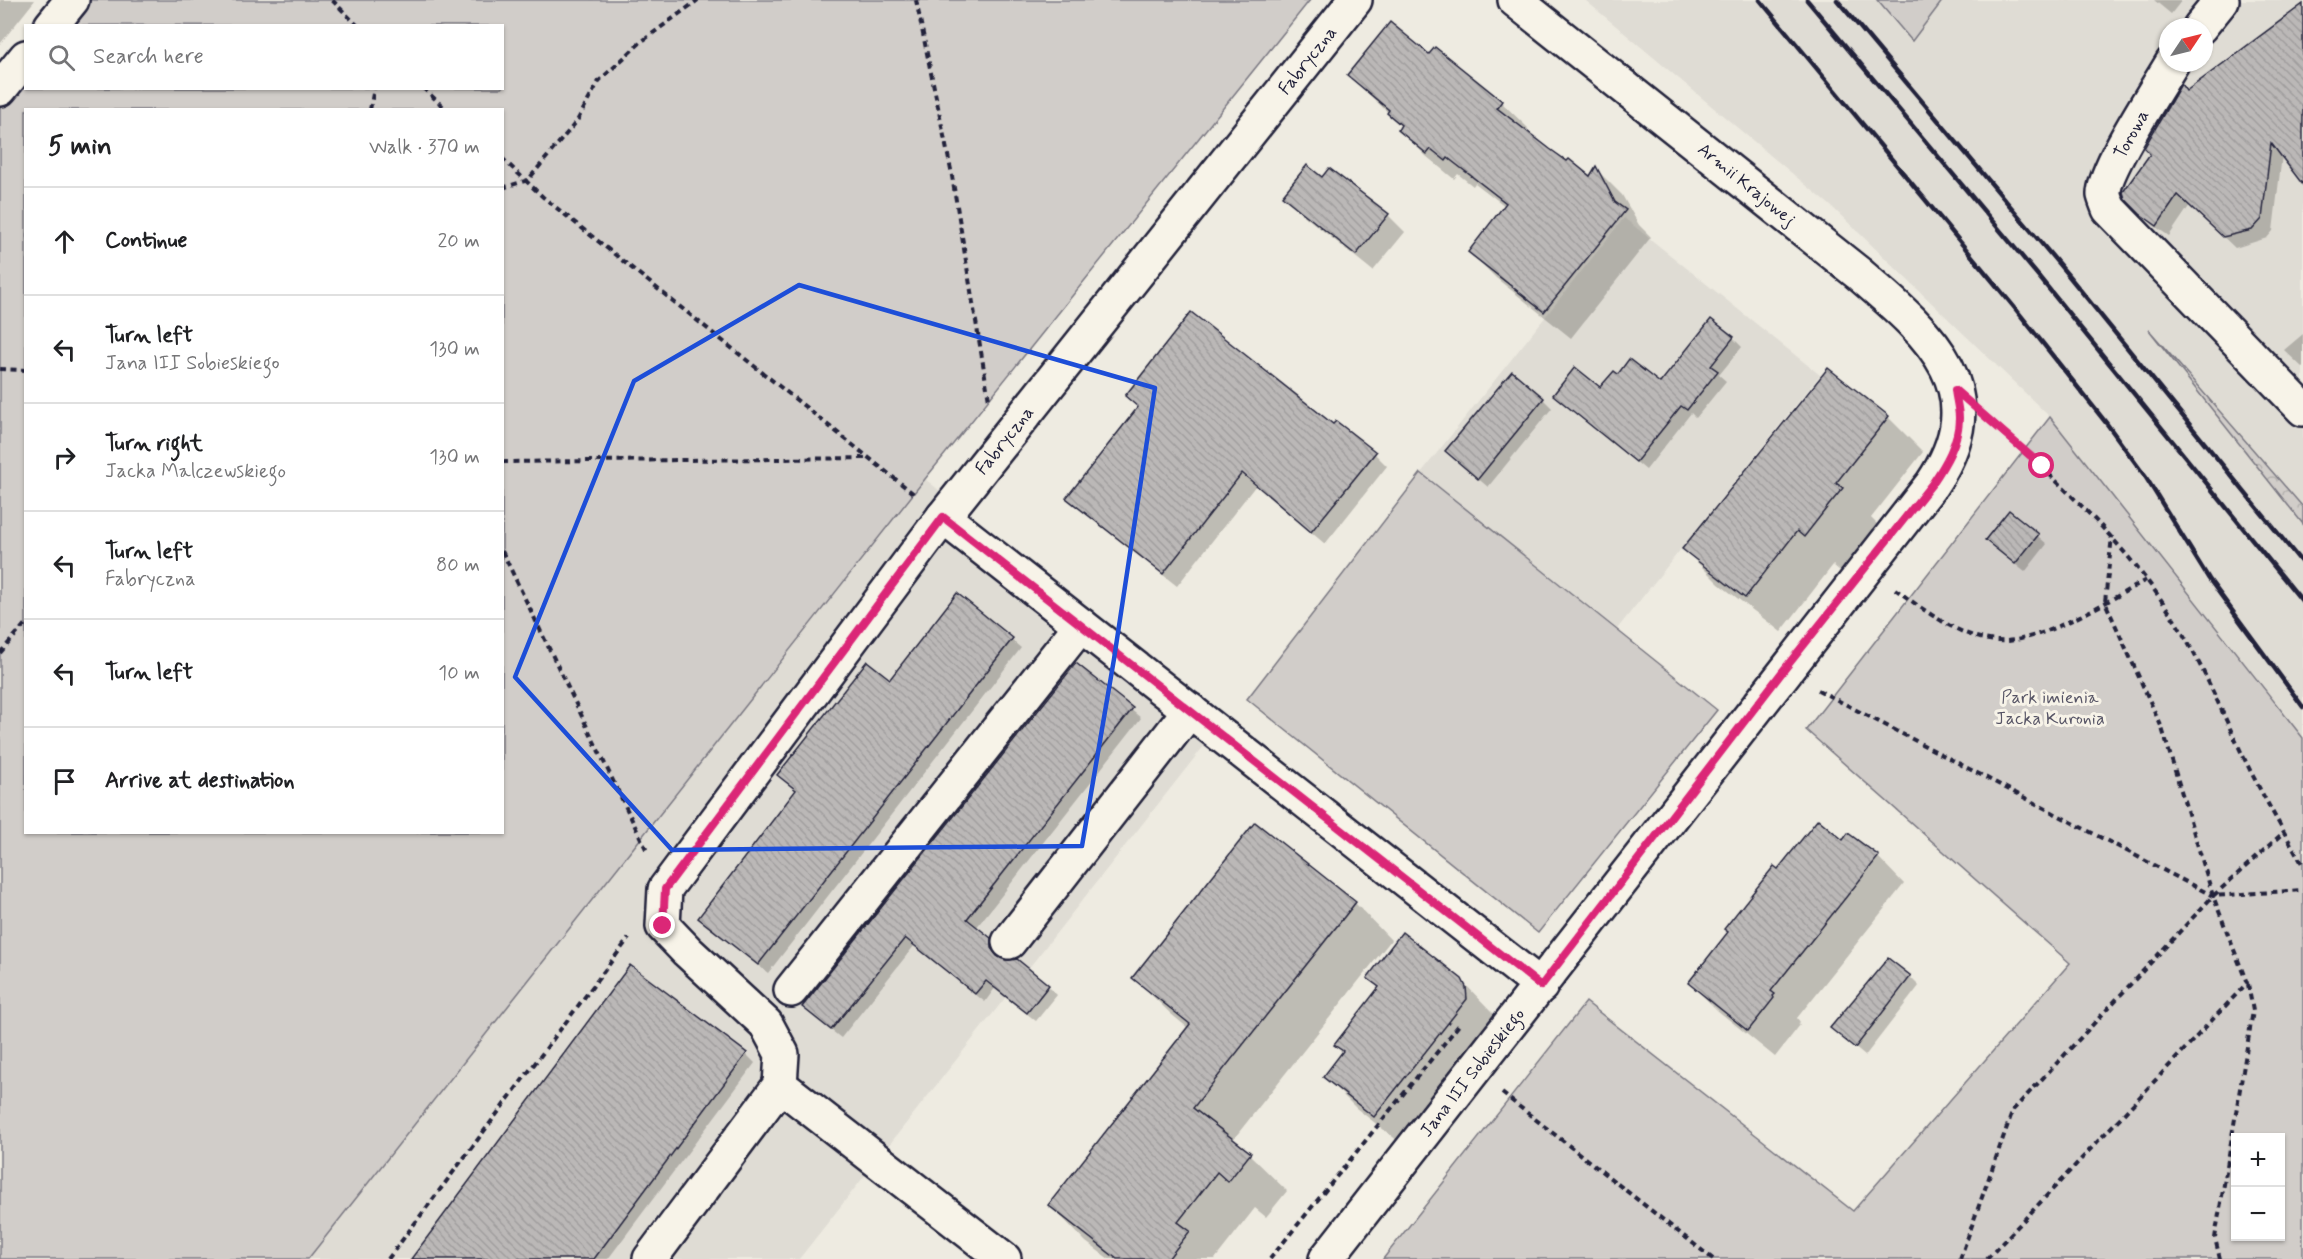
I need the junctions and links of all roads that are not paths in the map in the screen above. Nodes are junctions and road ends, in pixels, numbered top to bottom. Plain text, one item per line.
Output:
1 (72, 0) edge
2 (1354, 0) edge
3 (1515, 0) edge
4 (2222, 0) edge
5 (2207, 18) edge
6 (53, 24) edge
7 (24, 59) edge
8 (2167, 72) edge
9 (0, 89) edge
10 (1955, 390) joint
11 (2303, 409) edge
12 (943, 517) junction
13 (1080, 625) junction
14 (1190, 710) junction
15 (1009, 942) dead end
16 (1541, 986) junction
17 (791, 990) dead end
18 (780, 1085) junction
19 (650, 1259) edge
20 (1004, 1259) edge
21 (1326, 1259) edge

1 - 6 street
2 - 12 street, Fabryczna
3 - 10 street, Armii Krajowej
4 - 5 street
7 - 9 street
8 - 11 street, Torowa
10 - 16 street, Jana III Sobieskiego
12 - 13 street
12 - 18 street, Fabryczna
13 - 14 street
13 - 17 street
14 - 15 street
14 - 16 street
16 - 21 street, Jana III Sobieskiego
18 - 19 street
18 - 20 street

